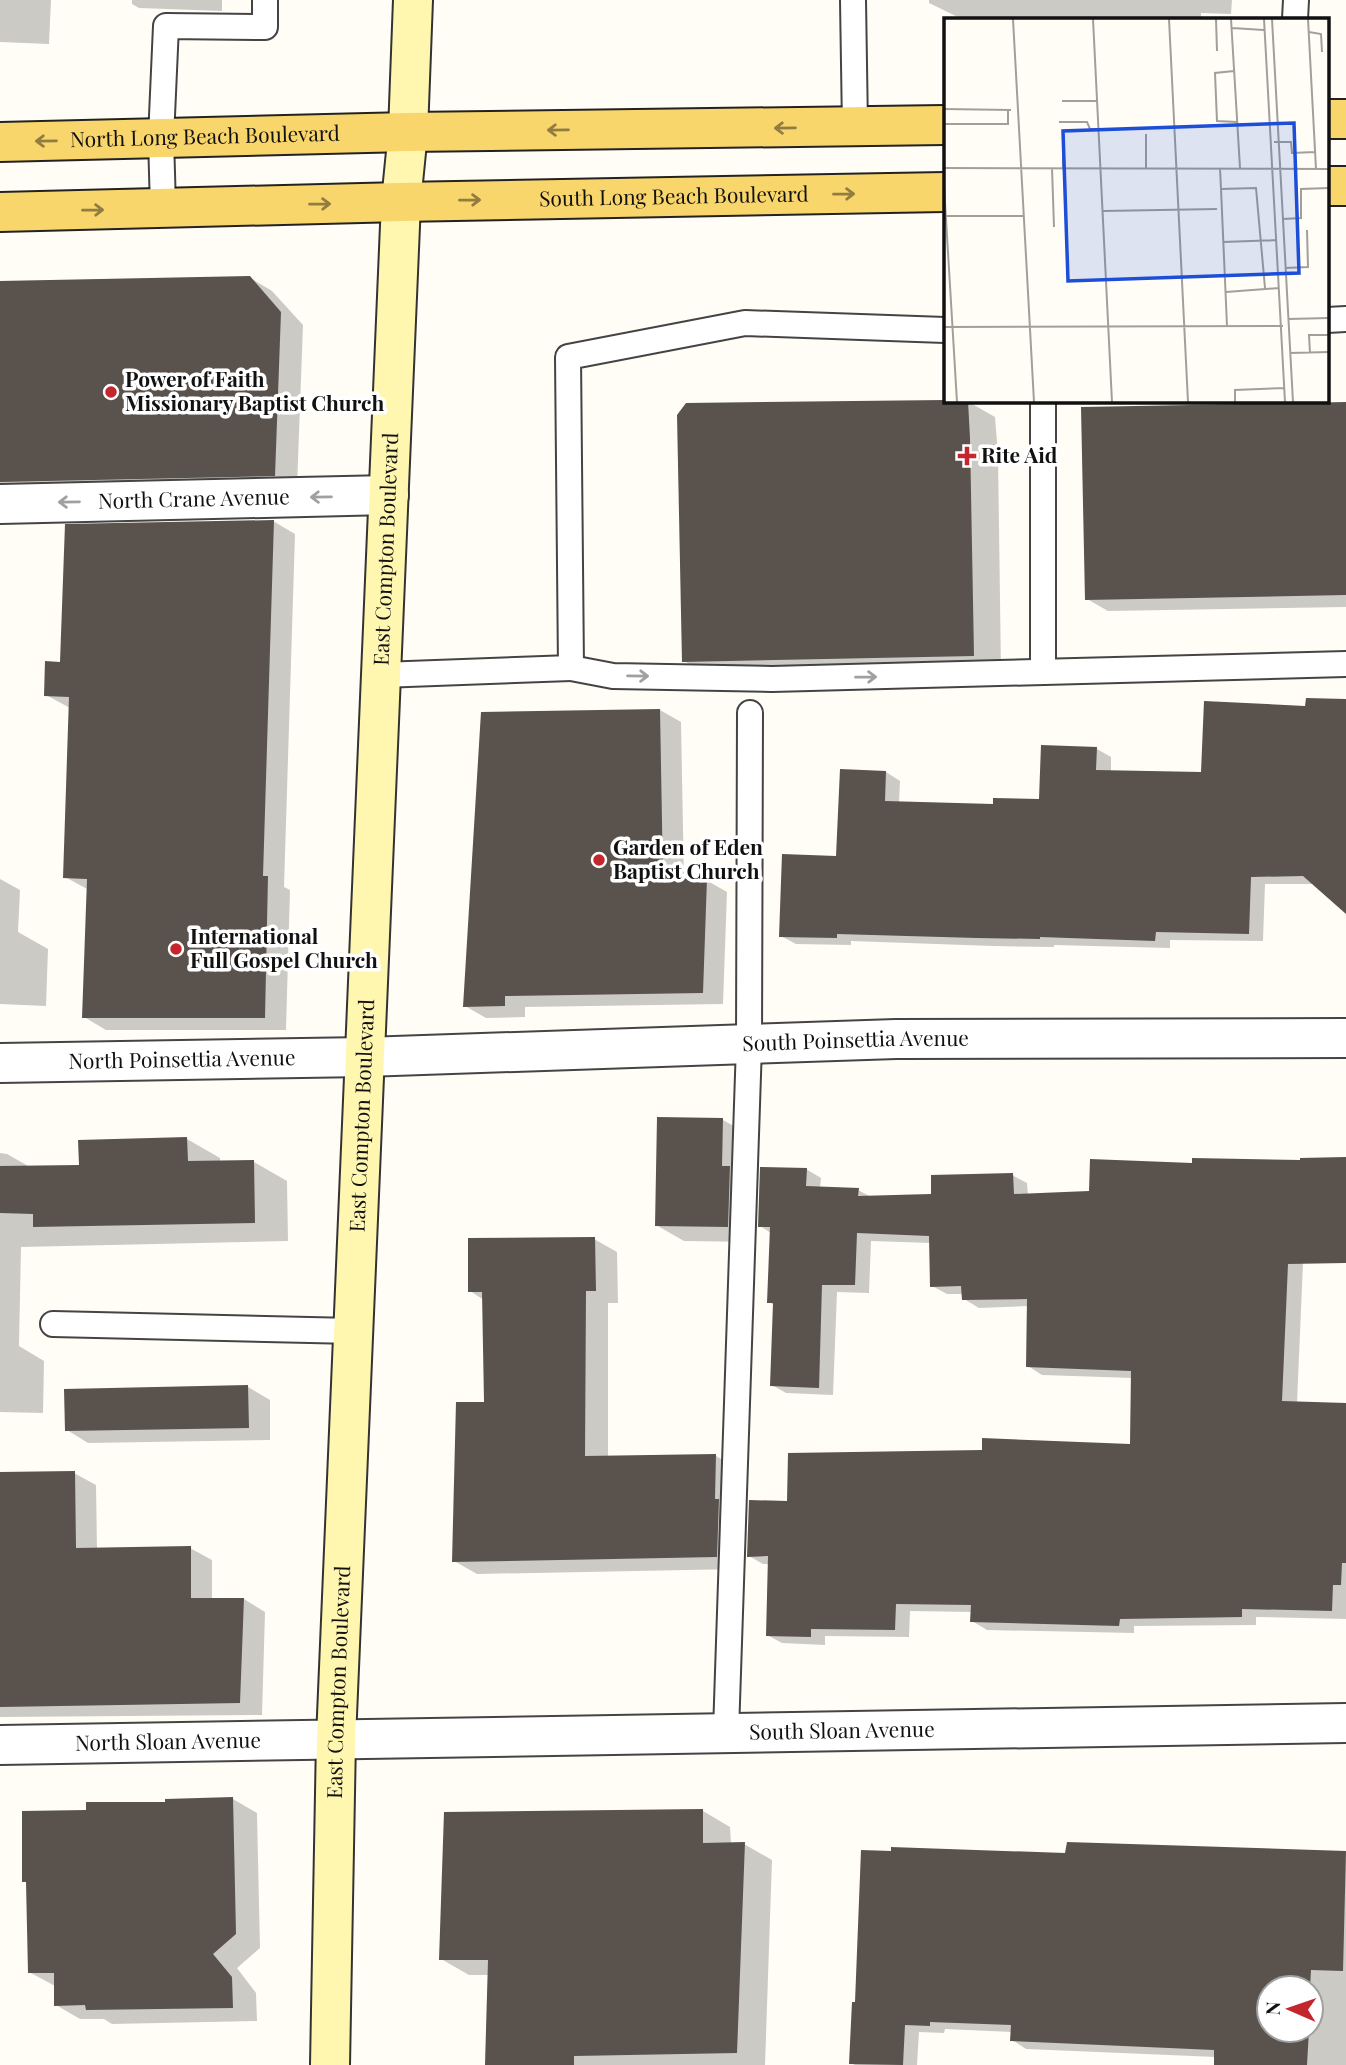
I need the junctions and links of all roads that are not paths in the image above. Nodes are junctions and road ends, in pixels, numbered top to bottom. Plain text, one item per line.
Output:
1 (265, 0) edge
2 (413, 0) edge
3 (853, 0) edge
4 (1296, 0) edge
5 (1296, 18) edge
6 (1328, 119) edge
7 (1346, 119) edge
8 (944, 125) edge
9 (855, 127) junction
10 (408, 132) junction
11 (161, 138) junction
12 (0, 142) edge
13 (1328, 186) edge
14 (1346, 186) edge
15 (944, 192) edge
16 (401, 202) junction
17 (163, 208) junction
18 (0, 212) edge
19 (1346, 318) edge
20 (1328, 320) edge
21 (944, 330) edge
22 (1043, 402) edge
23 (389, 495) junction
24 (0, 504) edge
25 (1346, 664) edge
26 (571, 668) junction
27 (1042, 672) junction
28 (381, 675) junction
29 (750, 713) dead end
30 (1346, 1038) edge
31 (749, 1045) junction
32 (365, 1057) junction
33 (0, 1063) edge
34 (52, 1324) dead end
35 (354, 1331) junction
36 (1346, 1723) edge
37 (726, 1732) junction
38 (336, 1739) junction
39 (0, 1745) edge
40 (330, 2065) edge

1 - 11 lane
2 - 10 main road, East Compton Boulevard
3 - 9 lane
4 - 5 lane
6 - 7 main road
8 - 9 main road
9 -> 10 main road
10 - 11 main road, North Long Beach Boulevard
10 - 16 main road, East Compton Boulevard
11 -> 12 main road, North Long Beach Boulevard
11 - 17 lane
13 - 14 main road
16 -> 15 main road, South Long Beach Boulevard
17 -> 16 main road
16 - 23 main road, East Compton Boulevard
18 -> 17 main road
19 - 20 lane
21 - 26 lane
22 - 27 lane
23 -> 24 street, North Crane Avenue
23 - 28 main road, East Compton Boulevard
25 - 27 lane
26 -> 27 lane
26 - 28 lane
28 - 32 main road, East Compton Boulevard
29 - 31 lane
30 - 31 street, South Poinsettia Avenue
31 - 32 street, South Poinsettia Avenue
31 - 37 lane
32 - 33 street, North Poinsettia Avenue
32 - 35 main road, East Compton Boulevard
34 - 35 lane
35 - 38 main road, East Compton Boulevard
36 - 37 street, South Sloan Avenue
37 - 38 street, South Sloan Avenue
38 - 39 street, North Sloan Avenue
38 - 40 main road, East Compton Boulevard

